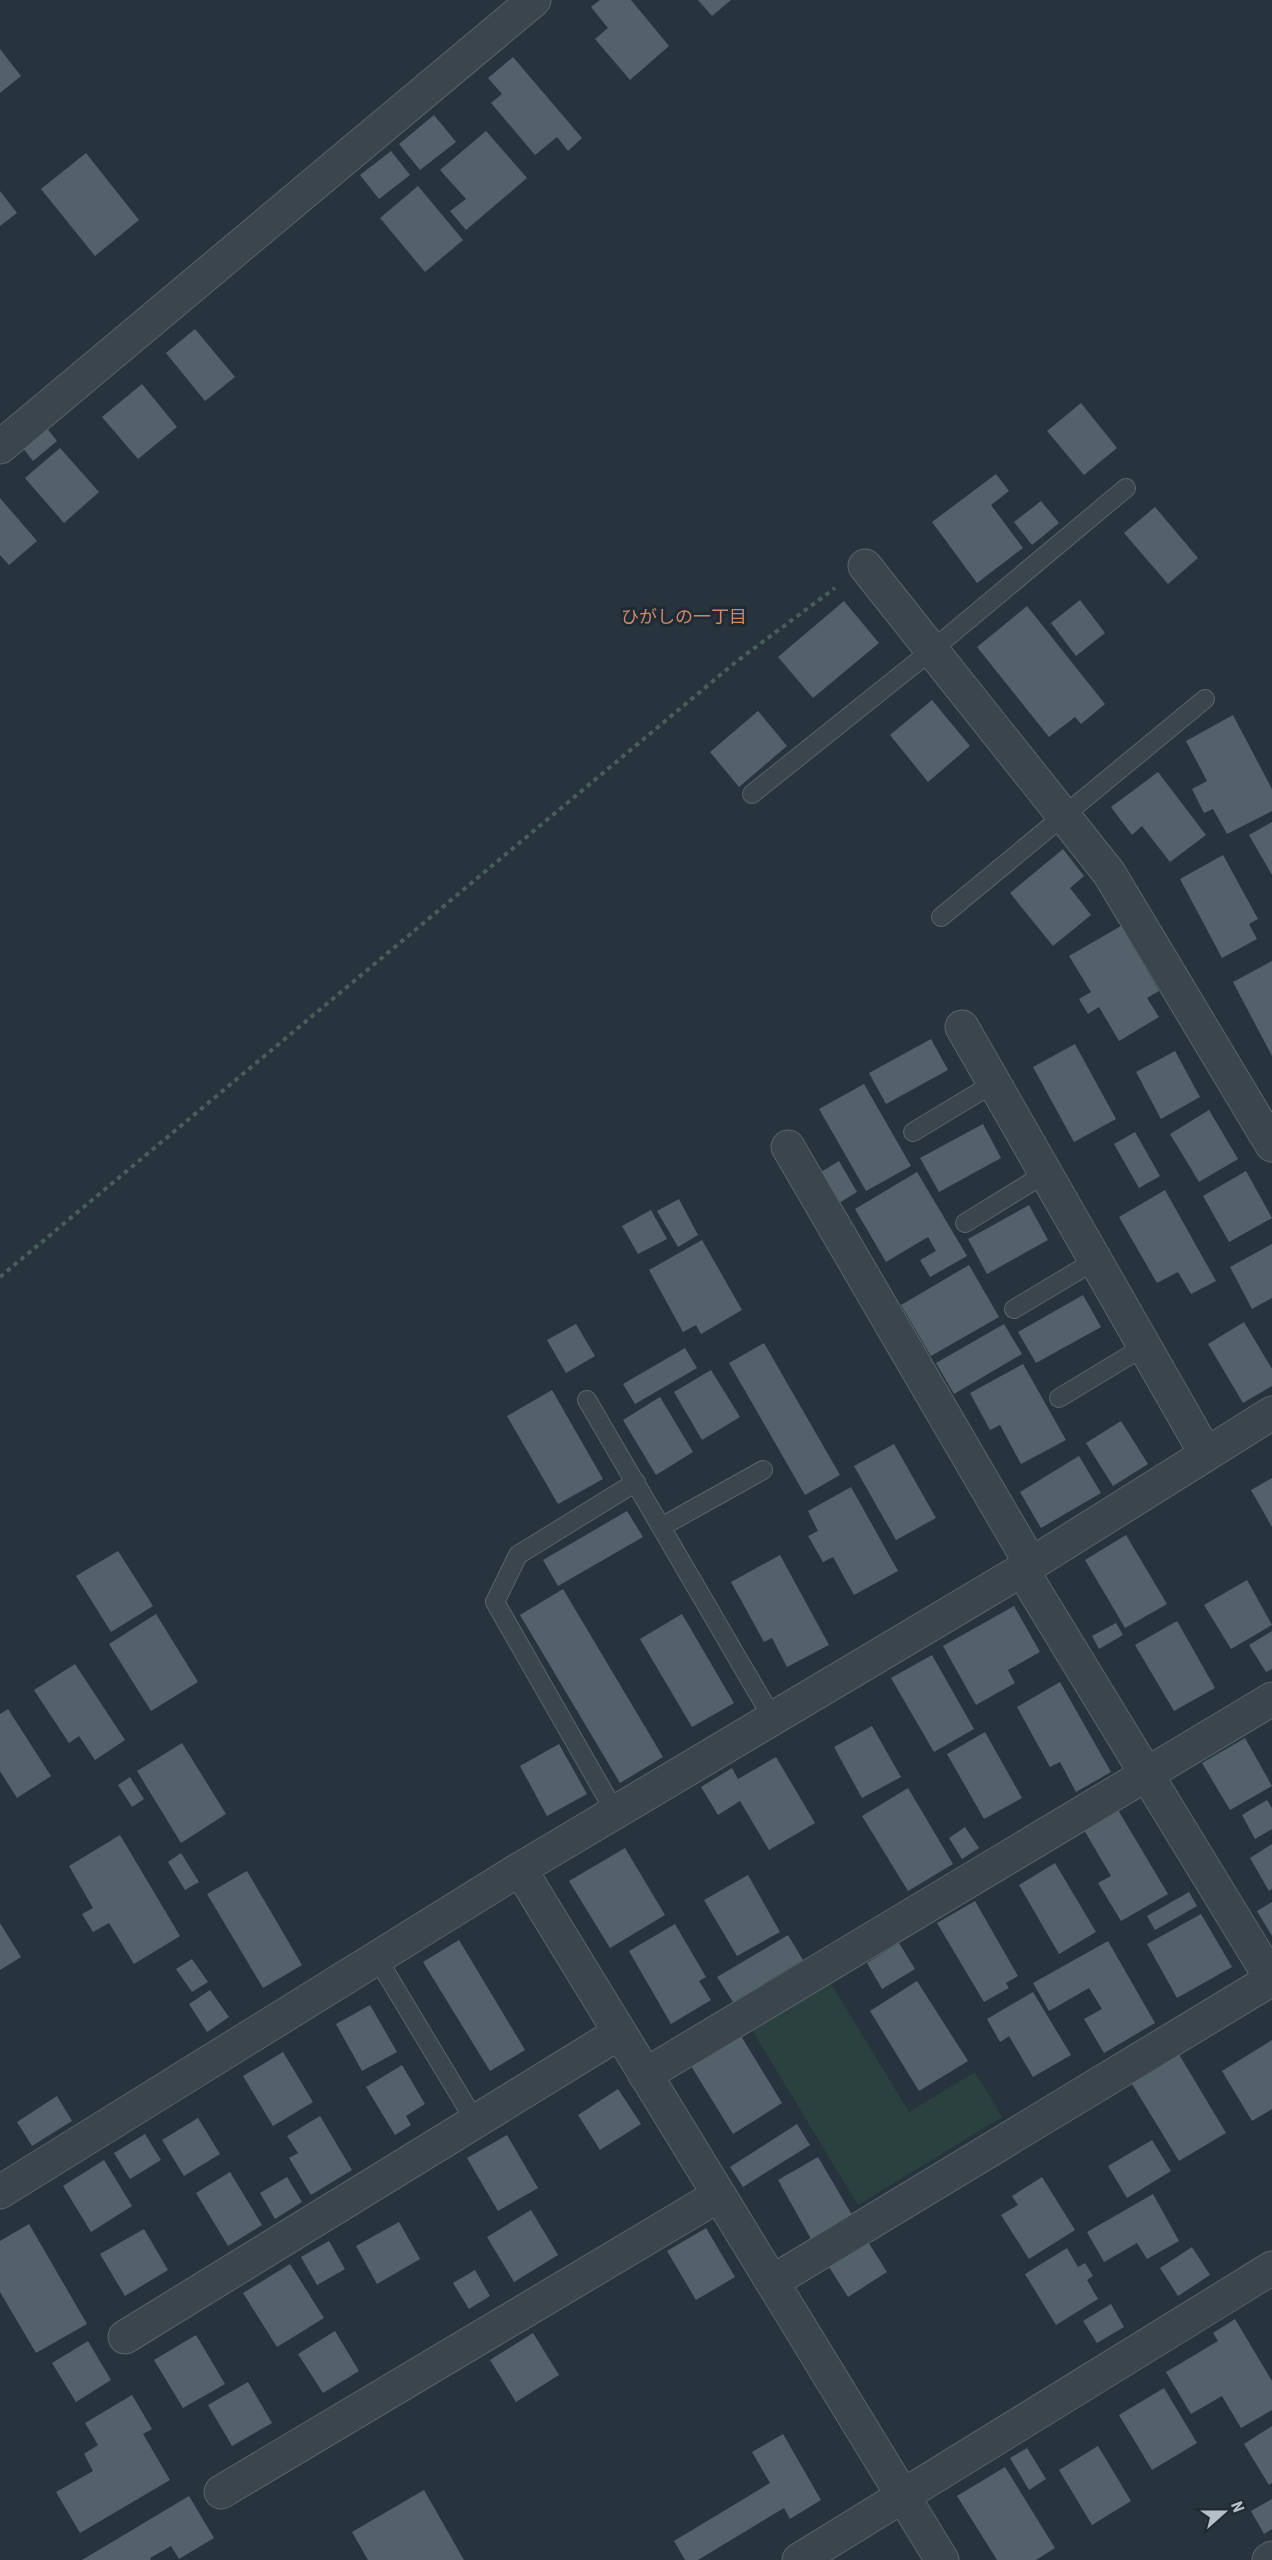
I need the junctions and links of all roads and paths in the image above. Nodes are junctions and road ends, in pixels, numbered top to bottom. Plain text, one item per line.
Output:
1 (534, 0) edge
2 (0, 447) edge
3 (1126, 488) dead end
4 (864, 566) joint
5 (932, 650) junction
6 (1204, 699) dead end
7 (752, 794) dead end
8 (1064, 815) junction
9 (941, 916) dead end
10 (962, 1027) dead end
11 (994, 1083) junction
12 (913, 1132) dead end
13 (1272, 1145) edge
14 (788, 1147) dead end
15 (1046, 1173) junction
16 (964, 1223) dead end
17 (1096, 1260) junction
18 (0, 1277) edge
19 (1014, 1309) dead end
20 (1145, 1346) junction
21 (1059, 1398) dead end
22 (587, 1400) dead end
23 (1272, 1413) edge
24 (1206, 1454) junction
25 (763, 1470) dead end
26 (636, 1482) junction
27 (662, 1527) junction
28 (1026, 1567) junction
29 (1272, 1698) edge
30 (773, 1719) junction
31 (1146, 1773) junction
32 (615, 1812) junction
33 (520, 1869) junction
34 (377, 1958) junction
35 (1272, 1979) edge
36 (619, 2032) junction
37 (645, 2075) junction
38 (475, 2121) junction
39 (0, 2192) edge
40 (719, 2195) junction
41 (1272, 2268) edge
42 (772, 2282) junction
43 (125, 2337) dead end
44 (221, 2492) dead end
45 (902, 2496) junction
46 (799, 2560) edge
47 (942, 2560) edge

1 - 2 street
3 - 5 lane
4 - 5 street
4 - 18 path
5 - 7 lane
5 - 8 street
6 - 8 lane
8 - 9 lane
8 - 13 street
10 - 11 street
11 - 12 lane
11 - 15 street
14 - 28 street
15 - 16 lane
15 - 17 street
17 - 19 lane
17 - 20 street
20 - 21 lane
20 - 24 street
22 - 26 lane
23 - 24 street
24 - 28 street
25 - 27 lane
26 - 27 lane
26 - 32 lane
27 - 30 lane
28 - 30 street
28 - 31 street
29 - 31 street
30 - 32 street
31 - 35 street
31 - 37 street
32 - 33 street
33 - 34 street
33 - 36 street
34 - 38 lane
34 - 39 street
35 - 42 street
36 - 37 street
36 - 38 street
37 - 40 street
38 - 43 street
40 - 42 street
40 - 44 street
41 - 45 street
42 - 45 street
45 - 46 street
45 - 47 street

